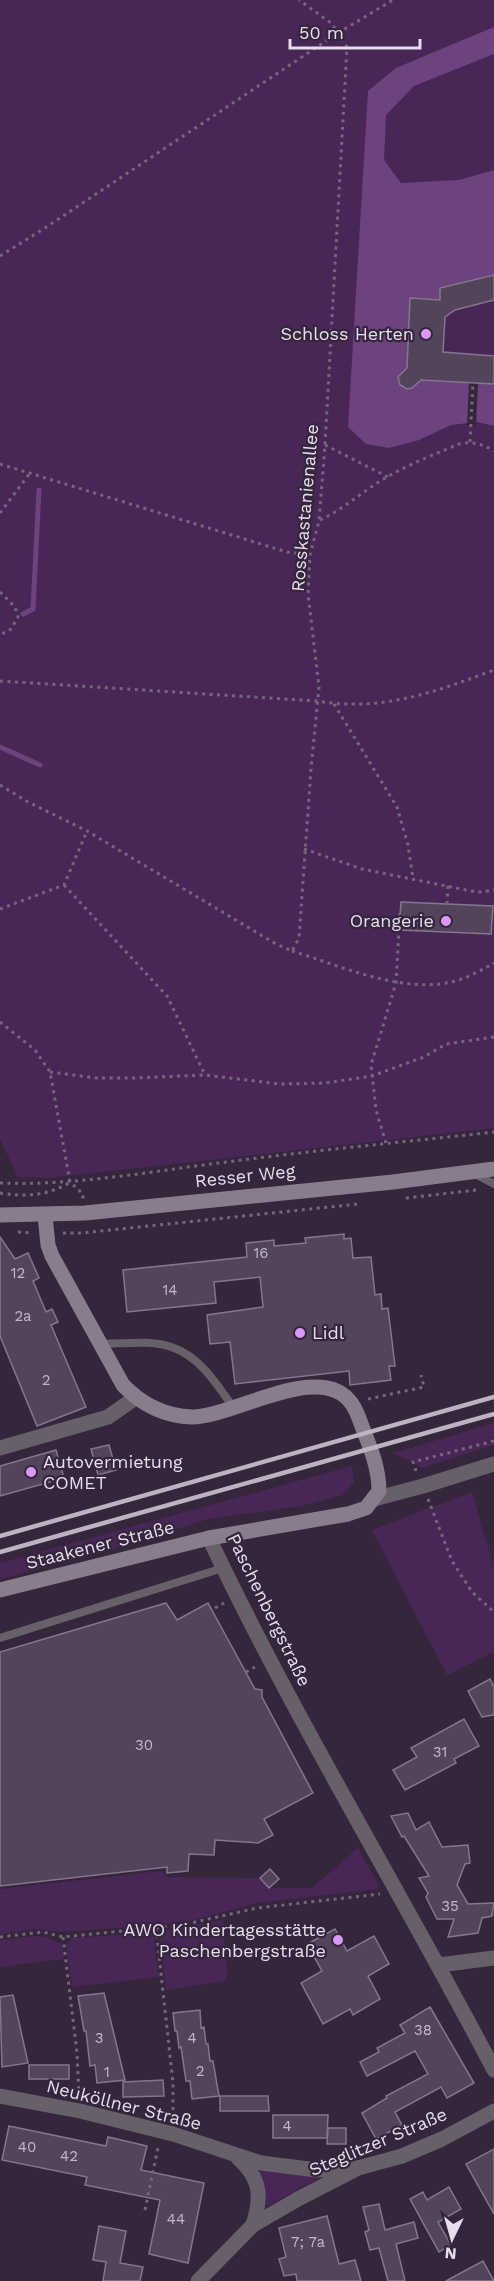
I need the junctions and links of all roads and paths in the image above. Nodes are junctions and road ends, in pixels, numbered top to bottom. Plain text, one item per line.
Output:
1 (299, 0) edge
2 (393, 0) edge
3 (338, 33) junction
4 (0, 256) edge
5 (473, 382) dead end
6 (470, 442) junction
7 (325, 445) junction
8 (494, 451) edge
9 (0, 465) edge
10 (30, 473) junction
11 (388, 477) junction
12 (0, 513) edge
13 (319, 521) junction
14 (310, 555) junction
15 (0, 592) edge
16 (0, 635) edge
17 (494, 670) edge
18 (0, 681) edge
19 (317, 701) junction
20 (334, 704) junction
21 (0, 786) edge
22 (87, 831) junction
23 (304, 849) junction
24 (413, 878) junction
25 (64, 885) junction
26 (448, 886) junction
27 (494, 890) edge
28 (447, 904) dead end
29 (0, 909) edge
30 (400, 911) dead end
31 (292, 951) junction
32 (494, 963) edge
33 (396, 983) junction
34 (0, 1023) edge
35 (494, 1037) edge
36 (50, 1072) junction
37 (205, 1075) junction
38 (372, 1076) junction
39 (494, 1132) edge
40 (386, 1144) junction
41 (494, 1169) edge
42 (470, 1172) junction
43 (70, 1182) junction
44 (0, 1183) edge
45 (494, 1184) edge
46 (483, 1190) dead end
47 (0, 1193) edge
48 (406, 1198) dead end
49 (360, 1203) dead end
50 (0, 1215) edge
51 (45, 1215) junction
52 (82, 1233) dead end
53 (99, 1344) junction
54 (421, 1375) dead end
55 (135, 1398) junction
56 (353, 1404) junction
57 (232, 1407) junction
58 (494, 1441) edge
59 (0, 1448) edge
60 (494, 1464) edge
61 (423, 1486) junction
62 (374, 1498) junction
63 (208, 1538) junction
64 (223, 1568) junction
65 (0, 1590) edge
66 (494, 1612) edge
67 (0, 1638) edge
68 (255, 1667) dead end
69 (246, 1672) dead end
70 (397, 1892) junction
71 (156, 1928) junction
72 (0, 1937) edge
73 (63, 1937) junction
74 (494, 1959) edge
75 (439, 1965) junction
76 (494, 2070) edge
77 (0, 2096) edge
78 (80, 2111) junction
79 (494, 2111) edge
80 (167, 2133) junction
81 (236, 2156) junction
82 (358, 2168) junction
83 (145, 2210) dead end
84 (253, 2225) junction
85 (198, 2281) edge

1 - 3 path
2 - 3 path
3 - 4 path
3 - 7 path, Rosskastanienallee
5 - 6 path
6 - 8 path
6 - 11 path
7 - 11 path
7 - 13 path, Rosskastanienallee
9 - 10 path
10 - 12 path
10 - 14 path
11 - 13 path
13 - 14 path, Rosskastanienallee
14 - 19 path, Rosskastanienallee
15 - 16 path
17 - 20 path
18 - 19 path
19 - 20 path
19 - 23 path, Rosskastanienallee
20 - 24 path
21 - 22 path
22 - 25 path
22 - 31 path
23 - 24 path
23 - 31 path, Rosskastanienallee
24 - 26 path
25 - 29 path
25 - 37 path
26 - 27 path
26 - 28 path
30 - 33 path
31 - 33 path
32 - 33 path
33 - 38 path
34 - 36 path
35 - 38 path
36 - 37 path
36 - 43 path
37 - 38 path
38 - 40 path
39 - 40 path
40 - 43 path
41 - 42 street, Resser Weg
42 - 45 lane
42 - 51 street, Resser Weg
43 - 44 path
43 - 47 path
46 - 48 path
49 - 52 path
50 - 51 street, Resser Weg
51 - 53 street
53 - 55 street
53 - 57 lane
54 - 56 path
55 - 57 street
55 - 59 street
56 - 57 street
56 - 62 street
58 - 61 path
60 - 61 street
61 - 62 street
61 - 66 path
62 - 63 street, Paschenbergstraße
63 - 64 street, Paschenbergstraße
63 - 65 street, Staakener Straße
64 - 67 lane
64 - 70 street, Paschenbergstraße
68 - 69 path
70 - 71 path
70 - 75 street, Paschenbergstraße
71 - 73 path
71 - 80 path
72 - 73 path
73 - 78 path
74 - 75 street
75 - 76 street, Paschenbergstraße
77 - 78 street, Neuköllner Straße
78 - 80 street, Neuköllner Straße
79 - 82 street, Steglitzer Straße
80 - 81 street, Neuköllner Straße
80 - 83 path
81 - 82 street, Neuköllner Straße
81 - 84 street
82 - 84 street, Steglitzer Straße
84 - 85 street, Steglitzer Straße

